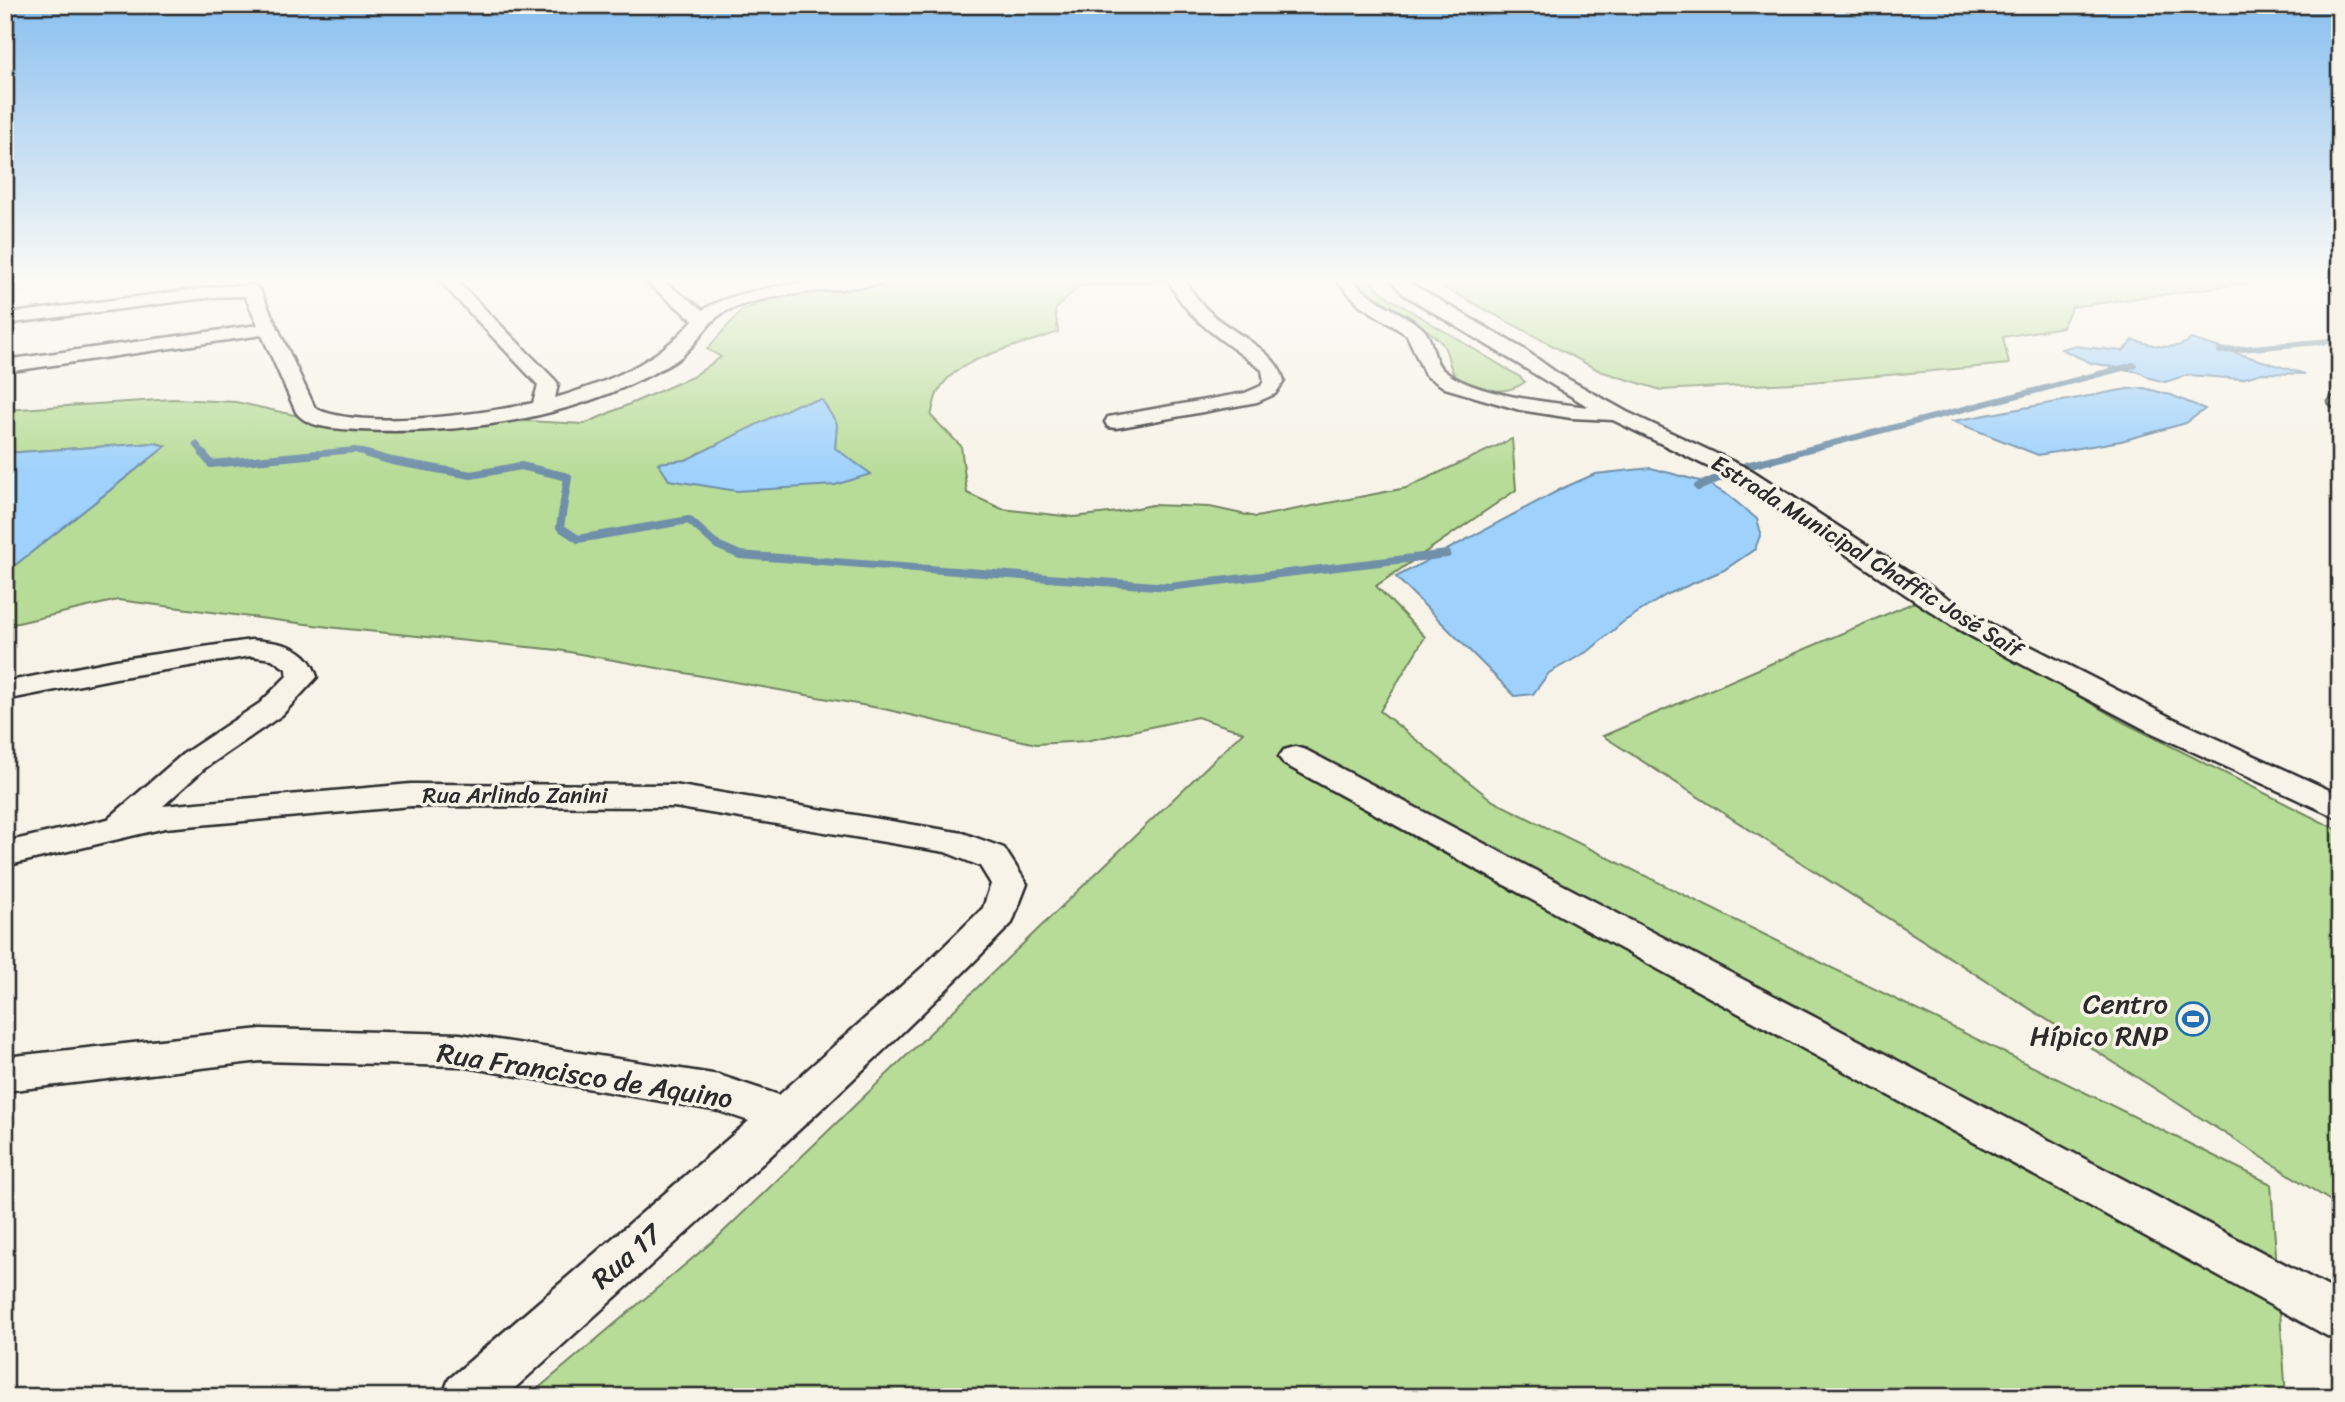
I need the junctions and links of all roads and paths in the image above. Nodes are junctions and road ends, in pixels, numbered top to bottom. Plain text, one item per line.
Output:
1 (165, 343) edge
2 (275, 343) edge
3 (509, 343) edge
4 (683, 343) edge
5 (1239, 343) edge
6 (1422, 343) edge
7 (1500, 343) edge
8 (5, 366) edge
9 (1550, 377) junction
10 (1479, 392) junction
11 (543, 406) junction
12 (1620, 416) junction
13 (1116, 422) dead end
14 (5, 691) edge
15 (1295, 757) dead end
16 (2340, 808) edge
17 (118, 827) junction
18 (5, 854) edge
19 (1009, 884) joint
20 (5, 1074) edge
21 (786, 1115) junction
22 (2340, 1319) edge
23 (467, 1397) edge

1 - 8 street
2 - 11 street
3 - 11 street
4 - 11 street
5 - 13 street
6 - 10 street
7 - 9 street, Estrada Municipal Chaffic José Saif
9 - 10 street
9 - 12 street, Estrada Municipal Chaffic José Saif
10 - 12 street
12 - 16 street, Estrada Municipal Chaffic José Saif
14 - 17 street
15 - 22 street
17 - 18 street, Rua Arlindo Zanini
17 - 19 street, Rua Arlindo Zanini
19 - 21 street, Rua 17
20 - 21 street, Rua Francisco de Aquino
21 - 23 street, Rua 17

